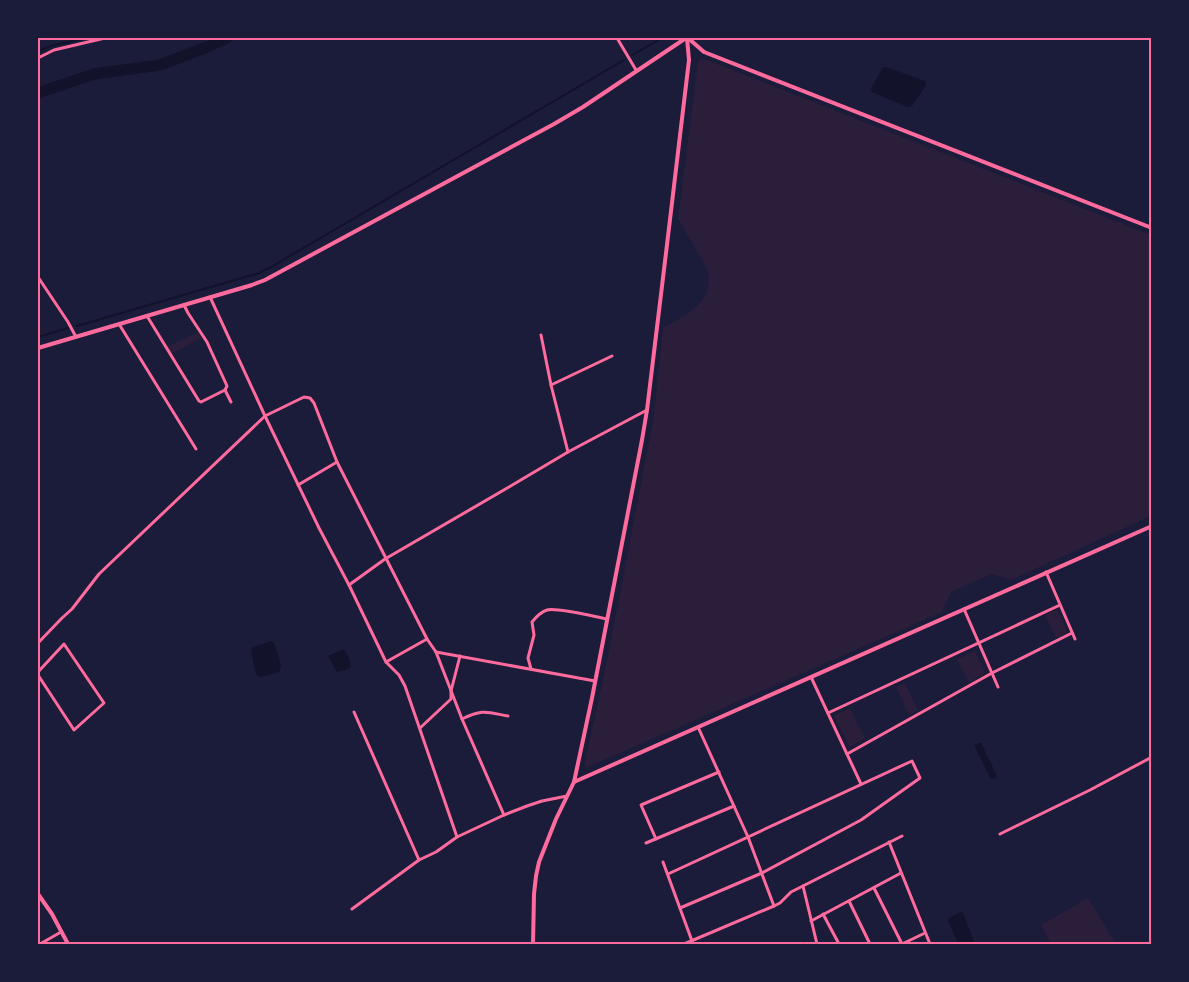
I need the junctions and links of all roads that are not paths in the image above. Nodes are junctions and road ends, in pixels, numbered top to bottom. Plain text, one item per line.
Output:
1 (105, 38) edge
2 (617, 38) edge
3 (687, 38) edge
4 (38, 58) edge
5 (636, 70) junction
6 (1152, 228) edge
7 (38, 277) edge
8 (210, 297) junction
9 (184, 304) junction
10 (147, 316) junction
11 (119, 324) junction
12 (541, 334) dead end
13 (76, 336) junction
14 (38, 348) edge
15 (612, 356) dead end
16 (551, 385) junction
17 (225, 390) junction
18 (231, 402) dead end
19 (647, 410) junction
20 (265, 416) junction
21 (196, 448) dead end
22 (568, 452) junction
23 (337, 462) junction
24 (298, 485) junction
25 (1152, 526) edge
26 (386, 559) junction
27 (1046, 572) junction
28 (349, 585) junction
29 (1060, 605) junction
30 (964, 609) junction
31 (607, 619) junction
32 (1072, 634) junction
33 (427, 639) junction
34 (1075, 639) dead end
35 (978, 642) junction
36 (38, 643) edge
37 (436, 652) junction
38 (460, 656) junction
39 (386, 662) junction
40 (531, 669) junction
41 (38, 674) edge
42 (992, 674) junction
43 (811, 677) junction
44 (595, 681) junction
45 (998, 687) dead end
46 (451, 690) junction
47 (354, 712) dead end
48 (828, 713) junction
49 (508, 716) dead end
50 (462, 719) junction
51 (698, 727) junction
52 (420, 728) junction
53 (847, 754) junction
54 (1152, 757) edge
55 (719, 772) junction
56 (574, 782) junction
57 (861, 784) junction
58 (568, 796) junction
59 (734, 806) junction
60 (504, 815) junction
61 (1000, 834) dead end
62 (902, 836) dead end
63 (457, 837) junction
64 (748, 837) junction
65 (656, 839) junction
66 (889, 842) junction
67 (646, 843) dead end
68 (419, 860) junction
69 (663, 862) dead end
70 (762, 873) junction
71 (901, 873) junction
72 (668, 874) junction
73 (803, 886) junction
74 (874, 888) junction
75 (38, 894) edge
76 (849, 901) junction
77 (774, 906) junction
78 (680, 908) junction
79 (352, 909) dead end
80 (823, 914) junction
81 (812, 921) junction
82 (61, 932) junction
83 (925, 933) junction
84 (692, 941) junction
85 (40, 944) edge
86 (68, 944) edge
87 (533, 944) edge
88 (684, 944) edge
89 (817, 944) edge
90 (839, 944) edge
91 (870, 944) edge
92 (902, 944) edge
93 (930, 944) edge

1 - 4 street
2 - 5 street
3 - 5 main road
3 - 6 main road
3 - 19 main road
5 - 8 main road
7 - 13 street
8 - 9 main road
8 - 20 street
9 - 10 main road
9 - 17 street
10 - 11 main road
10 - 17 street
11 - 13 main road
11 - 21 street
12 - 16 street
13 - 14 main road
15 - 16 street
16 - 22 street
17 - 18 street
19 - 22 street
19 - 31 main road
20 - 23 street
20 - 24 street
20 - 36 street
22 - 26 street
23 - 24 street
23 - 26 street
24 - 28 street
25 - 27 main road
26 - 28 street
26 - 33 street
27 - 29 street
27 - 30 main road
28 - 39 street
29 - 32 street
29 - 35 street
30 - 35 street
30 - 43 main road
31 - 40 street
31 - 44 main road
32 - 34 street
32 - 42 street
33 - 37 street
33 - 39 street
35 - 42 street
35 - 48 street
37 - 38 street
37 - 46 street
38 - 40 street
38 - 46 street
39 - 52 street
40 - 44 street
41 - 41 street
42 - 45 street
42 - 53 street
43 - 48 street
43 - 51 main road
44 - 56 main road
46 - 50 street
46 - 52 street
47 - 68 street
48 - 53 street
49 - 50 street
50 - 60 street
51 - 55 street
51 - 56 main road
52 - 63 street
53 - 57 street
54 - 61 street
55 - 59 street
55 - 65 street
56 - 58 main road
57 - 64 street
57 - 70 street
58 - 60 street
58 - 87 main road
59 - 64 street
59 - 65 street
60 - 63 street
62 - 66 street
63 - 68 street
64 - 70 street
64 - 72 street
65 - 67 street
66 - 71 street
66 - 73 street
68 - 79 street
69 - 72 street
70 - 77 street
70 - 78 street
71 - 74 street
71 - 83 street
72 - 78 street
73 - 77 street
73 - 81 street
74 - 76 street
74 - 92 street
75 - 82 main road
76 - 80 street
76 - 91 street
77 - 84 street
78 - 84 street
80 - 81 street
80 - 90 street
81 - 89 street
82 - 85 street
82 - 86 main road
83 - 92 street
83 - 93 street
84 - 88 street

